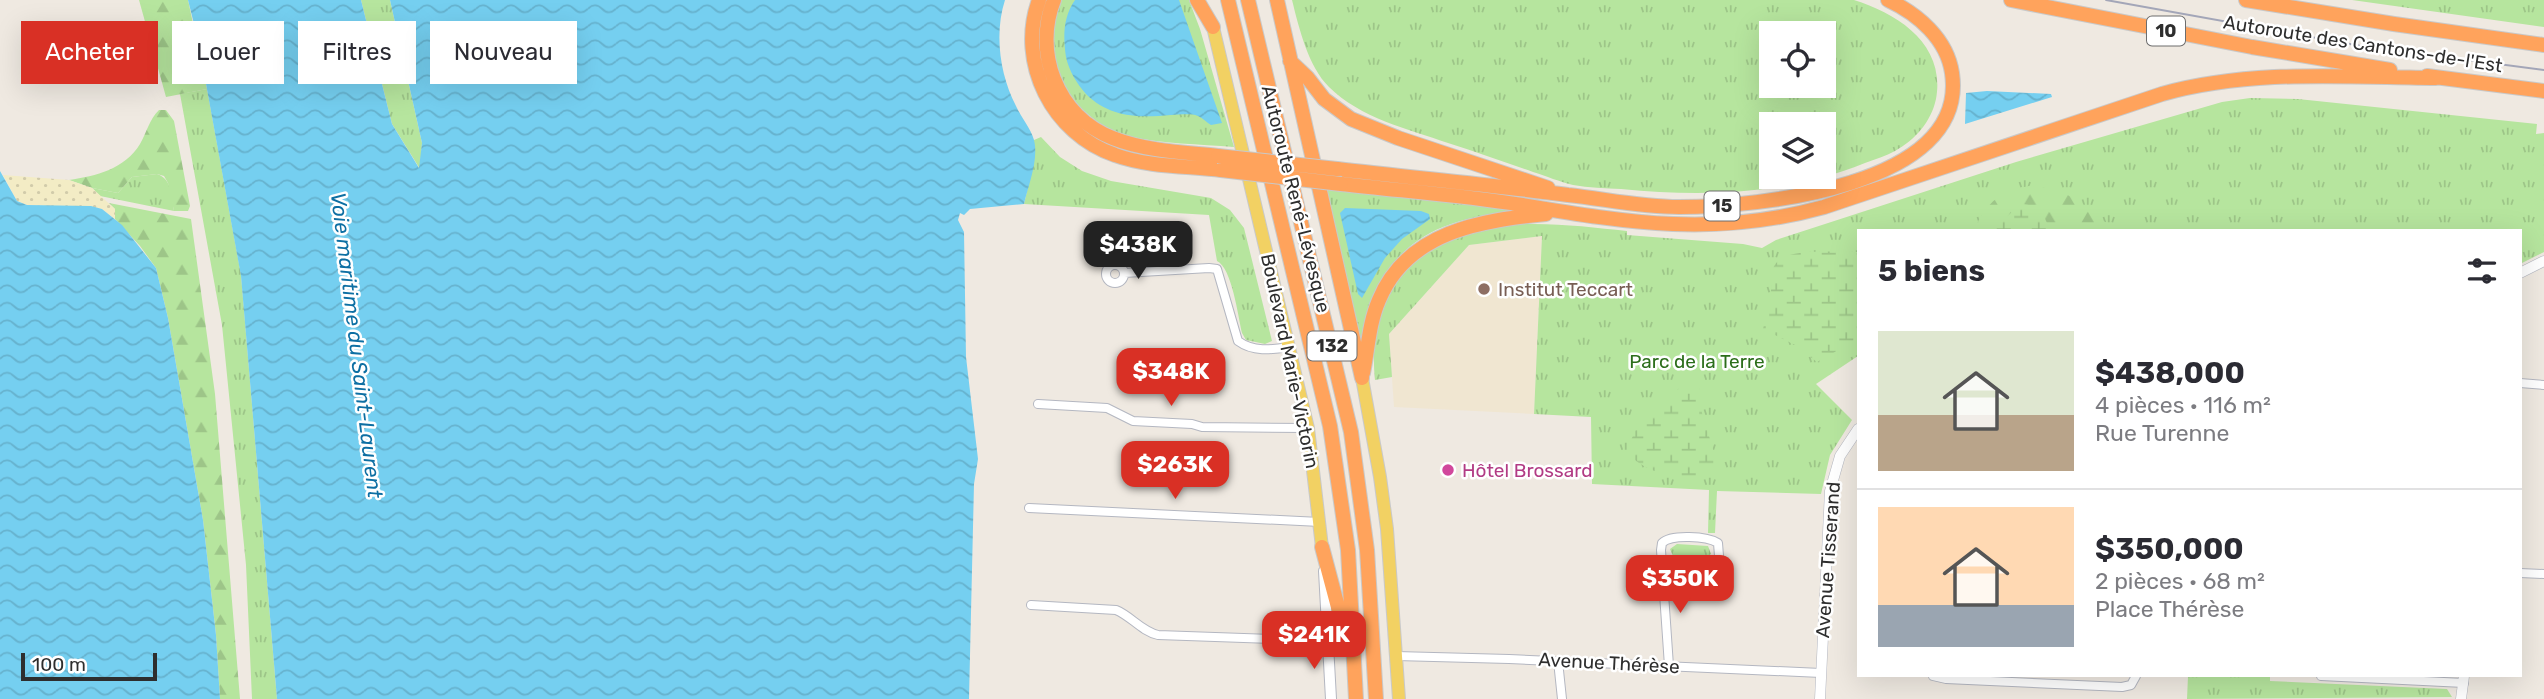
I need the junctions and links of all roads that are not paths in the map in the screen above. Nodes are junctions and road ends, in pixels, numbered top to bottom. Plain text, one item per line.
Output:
1 (1038, 0) edge
2 (1054, 0) edge
3 (1196, 0) edge
4 (1206, 0) edge
5 (1228, 0) edge
6 (1248, 0) edge
7 (1276, 0) edge
8 (1888, 0) edge
9 (2011, 0) edge
10 (2246, 0) edge
11 (1213, 27) junction
12 (2544, 45) edge
13 (1290, 61) junction
14 (2436, 78) junction
15 (2544, 92) edge
16 (1220, 163) junction
17 (1569, 195) junction
18 (1558, 212) junction
19 (2544, 261) edge
20 (2522, 272) edge
21 (1124, 273) dead end
22 (1288, 347) junction
23 (1362, 378) junction
24 (2522, 383) edge
25 (2544, 385) edge
26 (1038, 404) dead end
27 (1308, 428) junction
28 (1857, 430) edge
29 (1029, 508) dead end
30 (1320, 522) junction
31 (1322, 547) junction
32 (1662, 564) junction
33 (2522, 573) edge
34 (2544, 574) edge
35 (1031, 605) dead end
36 (1328, 641) junction
37 (1396, 656) junction
38 (1558, 661) junction
39 (1669, 666) junction
40 (1355, 673) junction
41 (1821, 673) junction
42 (1937, 677) edge
43 (2136, 677) edge
44 (2380, 677) edge
45 (2032, 679) edge
46 (2464, 679) edge
47 (1331, 699) edge
48 (1356, 699) edge
49 (1376, 699) edge
50 (1399, 699) edge
51 (1562, 699) edge
52 (1820, 699) edge
53 (2461, 699) edge

1 - 16 highway
2 - 16 highway
3 - 11 highway
4 - 11 highway
5 - 40 highway, Autoroute René-Lévesque / 132
6 - 49 highway, Autoroute René-Lévesque / 132
7 - 13 highway
8 - 17 highway, 15
9 - 14 highway, Autoroute des Cantons-de-l'Est / 10
10 - 12 highway, Autoroute des Cantons-de-l'Est
11 - 22 main road, Boulevard Marie-Victorin
13 - 17 highway
13 - 23 highway
14 - 15 highway, Autoroute des Cantons-de-l'Est / 10
14 - 18 highway
16 - 17 highway, bridge
16 - 18 highway, bridge
18 - 23 highway
19 - 20 street
21 - 22 street
22 - 27 main road, Boulevard Marie-Victorin
23 - 37 main road
24 - 25 street
26 - 27 street
27 - 30 main road, Boulevard Marie-Victorin
28 - 41 street, Avenue Tisserand
29 - 30 street
30 - 31 main road, Boulevard Marie-Victorin
31 - 36 main road, Boulevard Marie-Victorin
31 - 40 highway
32 - 32 street
32 - 39 street
33 - 34 street
35 - 36 street
36 - 47 main road, Boulevard Marie-Victorin
37 - 38 street, Avenue Thérèse
37 - 50 main road
38 - 39 street, Avenue Thérèse
38 - 51 street
39 - 41 street, Avenue Thérèse
40 - 48 highway, Autoroute René-Lévesque
41 - 52 street, Avenue Tisserand
42 - 45 street
43 - 45 street
44 - 46 street
46 - 53 street

